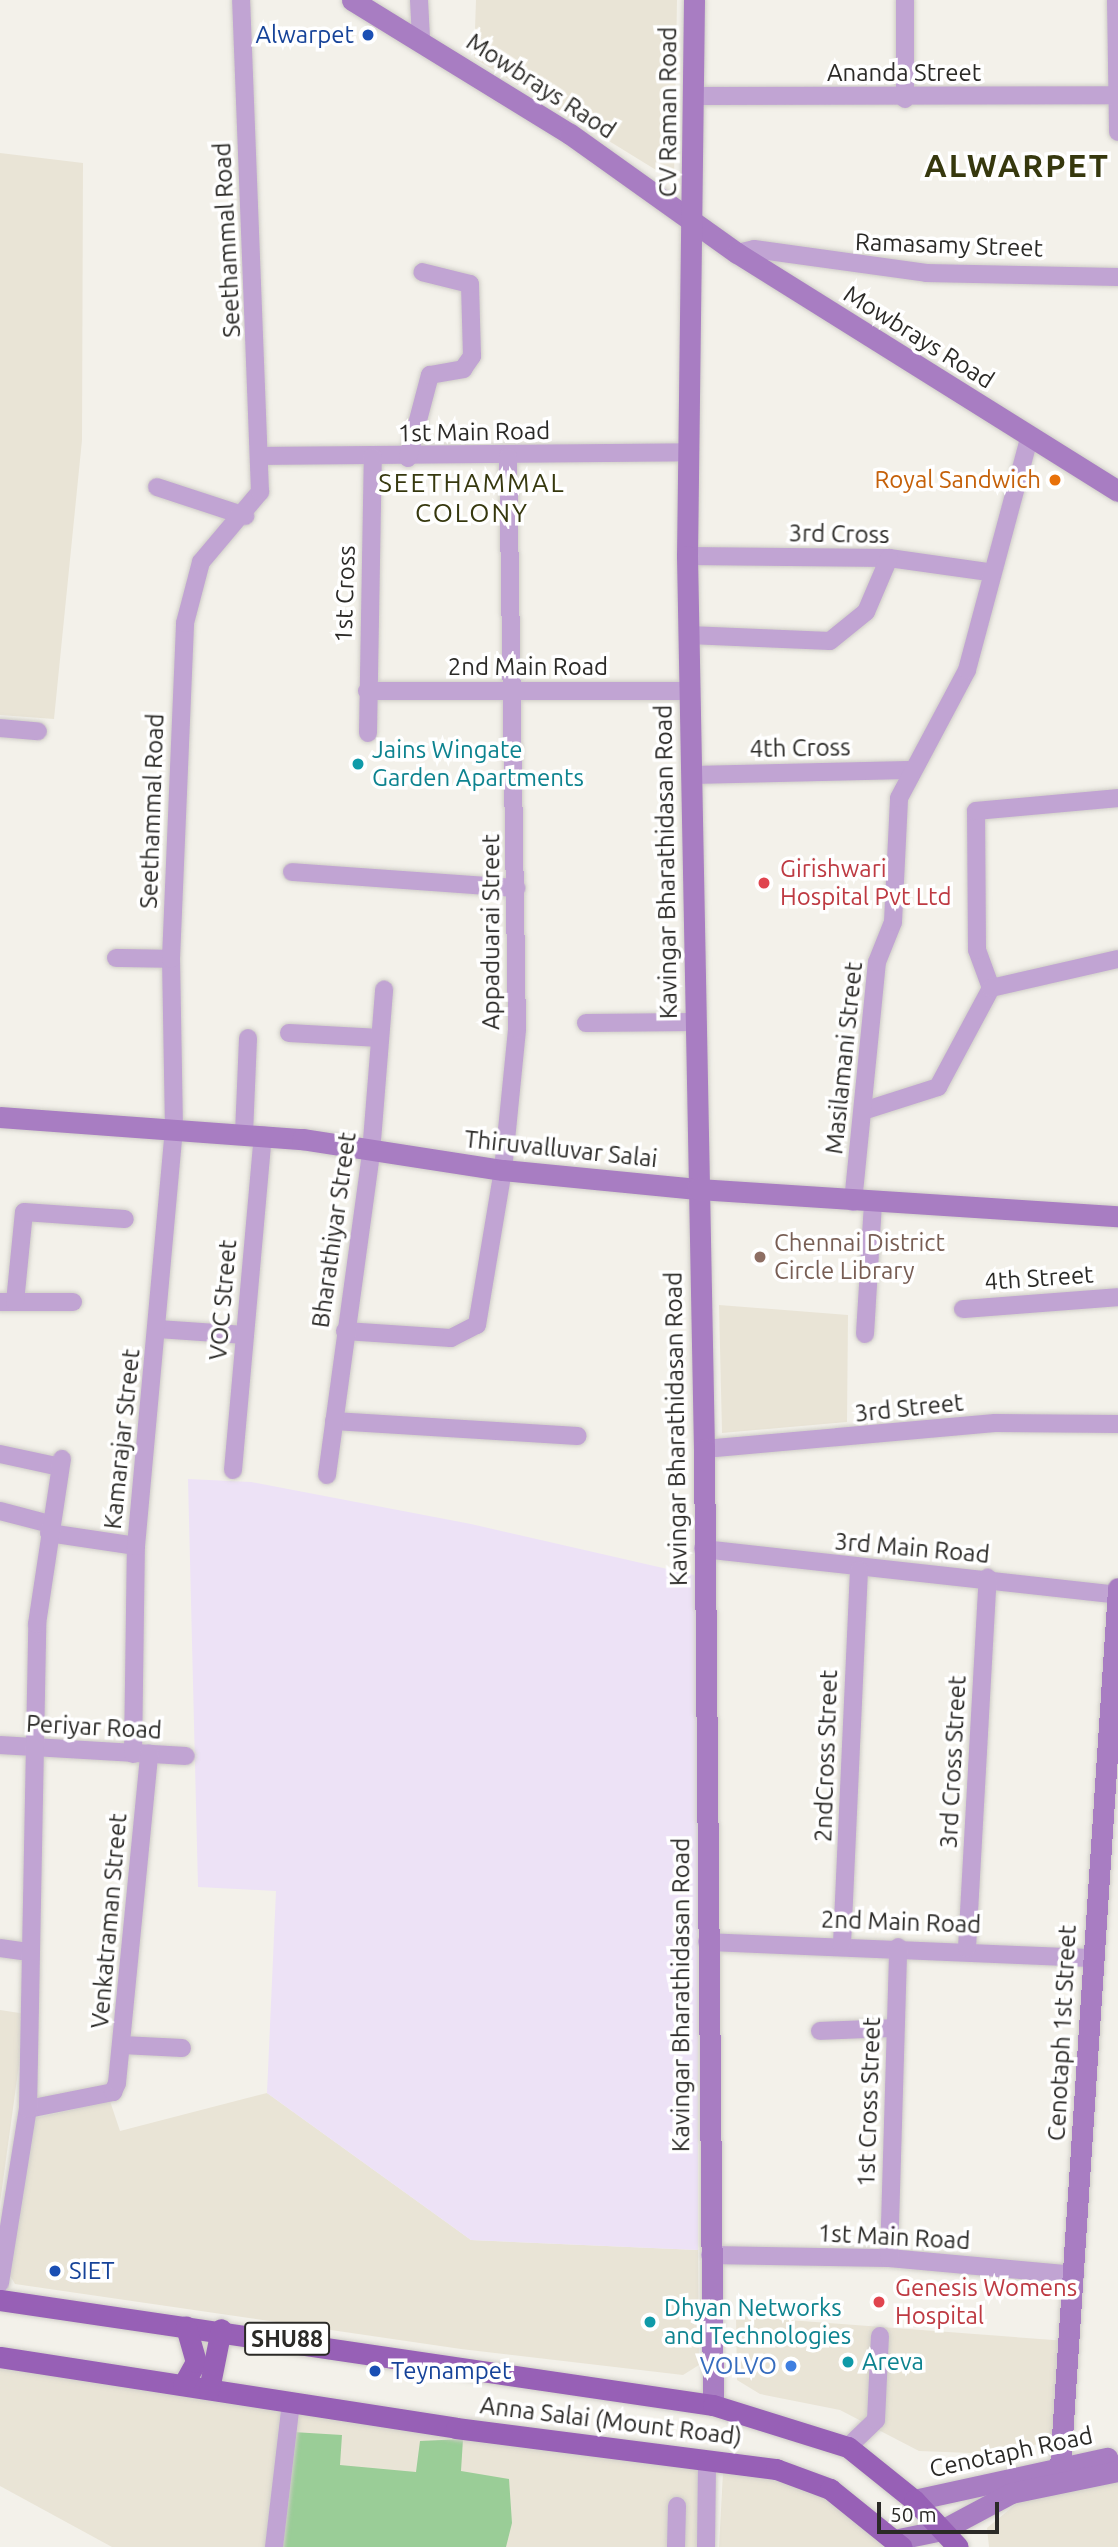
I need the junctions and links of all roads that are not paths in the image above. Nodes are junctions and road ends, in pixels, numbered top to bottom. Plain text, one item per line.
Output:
1 (241, 0) edge
2 (352, 0) edge
3 (419, 0) edge
4 (694, 0) edge
5 (905, 0) edge
6 (1116, 0) edge
7 (421, 39) junction
8 (1117, 95) edge
9 (693, 96) junction
10 (905, 99) junction
11 (1118, 132) edge
12 (695, 223) junction
13 (737, 253) junction
14 (422, 272) dead end
15 (1118, 277) edge
16 (1029, 438) junction
17 (687, 452) junction
18 (262, 456) junction
19 (373, 457) junction
20 (508, 457) junction
21 (408, 458) junction
22 (157, 487) dead end
23 (1118, 491) edge
24 (245, 516) junction
25 (687, 556) junction
26 (889, 558) junction
27 (989, 572) junction
28 (689, 635) junction
29 (367, 691) junction
30 (690, 691) junction
31 (511, 693) junction
32 (0, 728) edge
33 (38, 731) dead end
34 (368, 733) dead end
35 (910, 770) junction
36 (691, 775) junction
37 (1118, 798) edge
38 (292, 872) dead end
39 (516, 888) junction
40 (116, 958) dead end
41 (171, 959) junction
42 (1118, 959) edge
43 (991, 988) junction
44 (384, 990) dead end
45 (695, 1022) junction
46 (586, 1023) dead end
47 (289, 1033) dead end
48 (248, 1038) dead end
49 (380, 1038) junction
50 (863, 1111) junction
51 (0, 1117) edge
52 (174, 1129) junction
53 (253, 1135) junction
54 (371, 1153) junction
55 (503, 1170) junction
56 (697, 1189) junction
57 (863, 1203) junction
58 (1118, 1216) edge
59 (125, 1219) dead end
60 (1118, 1297) edge
61 (7, 1302) edge
62 (73, 1302) dead end
63 (963, 1309) dead end
64 (158, 1329) junction
65 (345, 1331) junction
66 (865, 1334) dead end
67 (245, 1335) junction
68 (334, 1421) junction
69 (1118, 1424) edge
70 (578, 1436) dead end
71 (704, 1448) junction
72 (0, 1454) edge
73 (233, 1470) dead end
74 (327, 1475) dead end
75 (0, 1511) edge
76 (49, 1528) junction
77 (136, 1546) junction
78 (703, 1549) junction
79 (859, 1570) junction
80 (988, 1578) junction
81 (1118, 1588) edge
82 (1118, 1595) edge
83 (1116, 1647) edge
84 (0, 1745) edge
85 (34, 1748) junction
86 (141, 1754) junction
87 (186, 1756) dead end
88 (707, 1942) junction
89 (842, 1944) junction
90 (898, 1947) junction
91 (0, 1948) edge
92 (967, 1948) junction
93 (28, 1952) junction
94 (1093, 1958) junction
95 (895, 2028) junction
96 (820, 2031) dead end
97 (122, 2045) junction
98 (183, 2048) dead end
99 (28, 2109) junction
100 (710, 2255) junction
101 (889, 2258) junction
102 (1074, 2275) junction
103 (0, 2283) edge
104 (0, 2300) edge
105 (186, 2326) junction
106 (221, 2329) junction
107 (880, 2336) dead end
108 (0, 2357) edge
109 (183, 2385) junction
110 (209, 2389) junction
111 (291, 2402) junction
112 (713, 2404) junction
113 (848, 2447) junction
114 (1118, 2457) edge
115 (707, 2462) junction
116 (1118, 2471) edge
117 (1060, 2473) junction
118 (914, 2500) junction
119 (677, 2506) dead end
120 (942, 2530) junction
121 (898, 2544) edge
122 (274, 2547) edge
123 (676, 2547) edge
124 (706, 2547) edge
125 (958, 2547) edge

1 - 18 street, Seethammal Road
2 - 7 main road, Mowbrays Raod
3 - 7 street
4 - 9 main road, CV Raman Road
5 - 10 street
6 - 8 street
7 - 12 main road, Mowbrays Raod
8 - 10 street, Ananda Street
8 - 11 street
9 - 10 street, Ananda Street
9 - 12 main road, CV Raman Road
12 - 13 main road, Mowbrays Road
12 - 17 main road, CV Raman Road
13 - 15 street, Ramasamy Street
13 - 16 main road, Mowbrays Road
14 - 21 street
16 - 23 main road, Mowbrays Road
16 - 27 street, Masilamani Street
17 - 20 street, 1st Main Road
17 - 25 main road, Kavingar Bharathidasan Road
18 - 19 street, 1st Main Road
18 - 24 street, Seethammal Road
19 - 21 street, 1st Main Road
19 - 29 street, 1st Cross
20 - 21 street, 1st Main Road
20 - 31 street, Appaduarai Street
22 - 24 street
24 - 41 street, Seethammal Road
25 - 26 street, 3rd Cross
25 - 28 main road, Kavingar Bharathidasan Road
26 - 27 street, 3rd Cross
26 - 28 street
27 - 35 street, Masilamani Street
28 - 30 main road, Kavingar Bharathidasan Road
29 - 31 street, 2nd Main Road
29 - 34 street, 1st Cross
30 - 31 street, 2nd Main Road
30 - 36 main road, Kavingar Bharathidasan Road
31 - 39 street, Appaduarai Street
32 - 33 street
35 - 36 street, 4th Cross
35 - 50 street, Masilamani Street
36 - 45 main road, Kavingar Bharathidasan Road
37 - 43 street
38 - 39 street
39 - 55 street, Appaduarai Street
40 - 41 street
41 - 52 street, Seethammal Road
42 - 43 street
43 - 50 street
44 - 49 street, Bharathiyar Street
45 - 46 street
45 - 56 main road, Kavingar Bharathidasan Road
47 - 49 street
48 - 53 street, VOC Street
49 - 54 street, Bharathiyar Street
50 - 57 street, Masilamani Street
51 - 52 main road, Thiruvalluvar Salai
52 - 53 main road, Thiruvalluvar Salai
52 - 64 street, Kamarajar Street
53 - 54 main road, Thiruvalluvar Salai
53 - 67 street, VOC Street
54 - 55 main road, Thiruvalluvar Salai
54 - 65 street, Bharathiyar Street
55 - 56 main road, Thiruvalluvar Salai
55 - 65 street, Appaduarai Street
56 - 57 main road, Thiruvalluvar Salai
56 - 71 main road, Kavingar Bharathidasan Road
57 - 58 main road, Thiruvalluvar Salai
57 - 66 street, Masilamani Street
59 - 61 street
60 - 63 street, 4th Street
61 - 62 street
64 - 67 street
64 - 77 street, Kamarajar Street
65 - 68 street, Bharathiyar Street
67 - 73 street, VOC Street
68 - 70 street
68 - 74 street, Bharathiyar Street
69 - 71 street, 3rd Street
71 - 78 main road, Kavingar Bharathidasan Road
72 - 76 street
75 - 76 street
76 - 77 street
76 - 85 street
77 - 86 street, Kamarajar Street
78 - 79 street, 3rd Main Road
78 - 88 main road, Kavingar Bharathidasan Road
79 - 80 street, 3rd Main Road
79 - 89 street, 2ndCross Street
80 - 82 street, 3rd Main Road
80 - 92 street, 3rd Cross Street
81 - 82 main road, Cenotaph 1st Street
82 - 83 main road, Cenotaph 1st Street
83 - 94 main road, Cenotaph 1st Street
84 - 85 street, Periyar Road
85 - 86 street, Periyar Road
85 - 93 street
86 - 87 street, Periyar Road
86 - 97 street, Venkatraman Street
88 - 89 street, 2nd Main Road
88 - 100 main road, Kavingar Bharathidasan Road
89 - 90 street, 2nd Main Road
90 - 92 street, 2nd Main Road
90 - 95 street, 1st Cross Street
91 - 93 street
92 - 94 street, 2nd Main Road
93 - 99 street
94 - 102 main road, Cenotaph 1st Street
95 - 96 street
95 - 101 street, 1st Cross Street
97 - 98 street
97 - 99 street, Venkatraman Street
99 - 103 street
100 - 101 street, 1st Main Road
100 - 112 main road, Kavingar Bharathidasan Road
101 - 102 street, 1st Main Road
102 - 117 main road, Cenotaph 1st Street
104 - 105 main road, Anna Salai (Mount Road) / SHU88
105 - 106 main road, Anna Salai (Mount Road) / SHU88
105 - 109 main road
106 - 110 main road
106 - 112 main road, Anna Salai (Mount Road) / SHU88
107 - 113 street
108 - 109 main road, Anna Salai (Mount Road) / SHU88
109 - 110 main road, Anna Salai (Mount Road) / SHU88
110 - 111 main road, Anna Salai (Mount Road) / SHU88
111 - 115 main road, Anna Salai (Mount Road) / SHU88
111 - 122 street
112 - 113 main road, Anna Salai (Mount Road) / SHU88
113 - 118 main road, Anna Salai (Mount Road) / SHU88
114 - 117 main road, Cenotaph Road
115 - 121 main road, Anna Salai (Mount Road) / SHU88
115 - 124 street
116 - 117 main road, Cenotaph Road
117 - 118 main road, Cenotaph Road
117 - 120 main road, Cenotaph Road
118 - 120 main road, Anna Salai (Mount Road) / SHU88
119 - 123 street
120 - 121 main road, Cenotaph Road
120 - 125 main road, Anna Salai (Mount Road) / SHU88

